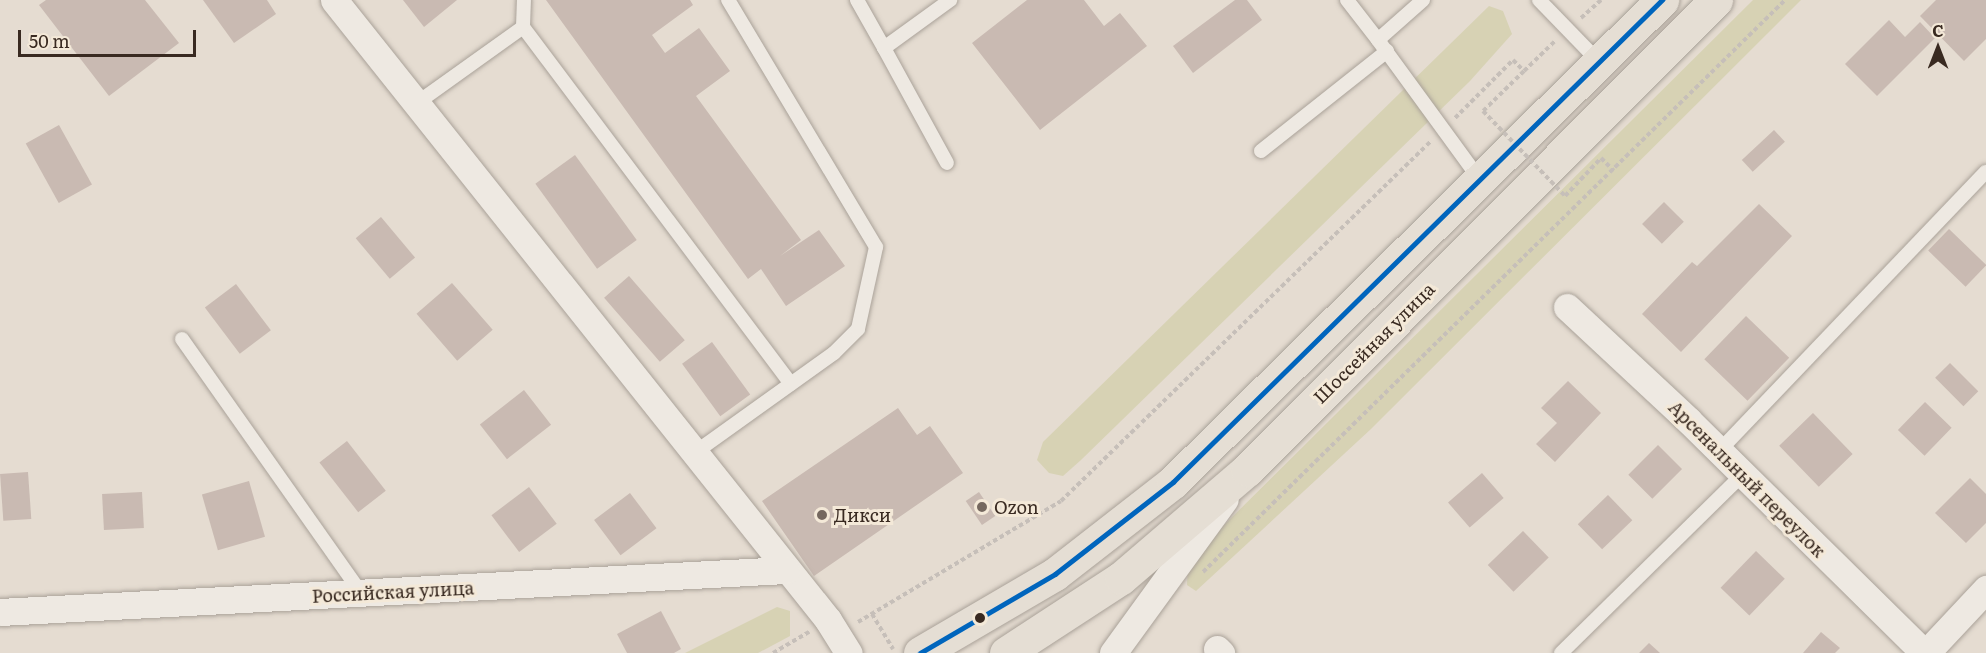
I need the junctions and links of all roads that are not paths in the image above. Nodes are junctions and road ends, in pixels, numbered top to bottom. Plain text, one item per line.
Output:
1 (334, 0) edge
2 (524, 0) edge
3 (728, 0) edge
4 (857, 0) edge
5 (950, 0) edge
6 (1347, 0) edge
7 (1423, 0) edge
8 (1539, 0) edge
9 (1662, 0) edge
10 (1716, 0) edge
11 (523, 27) junction
12 (1378, 40) junction
13 (884, 48) junction
14 (1387, 51) junction
15 (1600, 63) junction
16 (417, 103) junction
17 (1261, 151) dead end
18 (947, 163) dead end
19 (1986, 172) edge
20 (1481, 181) junction
21 (1567, 307) dead end
22 (182, 339) dead end
23 (791, 384) junction
24 (1719, 451) junction
25 (693, 454) junction
26 (1247, 470) junction
27 (1742, 475) junction
28 (786, 570) junction
29 (1986, 589) edge
30 (362, 594) junction
31 (0, 612) edge
32 (849, 653) edge
33 (920, 653) edge
34 (1006, 653) edge
35 (1113, 653) edge
36 (1561, 653) edge
37 (1925, 653) edge

1 - 16 street
2 - 11 lane
3 - 23 lane
4 - 13 lane
5 - 13 lane
6 - 12 lane
7 - 12 lane
8 - 15 lane
9 - 15 main road
10 - 26 main road, Шоссейная улица
11 - 16 lane
11 - 23 lane
12 - 14 lane
13 - 18 lane
14 - 17 lane
14 - 20 lane
15 - 20 main road
16 - 25 street
19 - 24 lane
20 - 33 main road
21 - 24 street, Арсенальный переулок
22 - 30 lane
23 - 25 lane
24 - 27 street, Арсенальный переулок
25 - 28 street
26 - 34 main road, Шоссейная улица
26 - 35 street
27 - 36 lane
27 - 37 street, Арсенальный переулок
28 - 30 street, Российская улица
28 - 32 street
29 - 37 street
30 - 31 street, Российская улица

